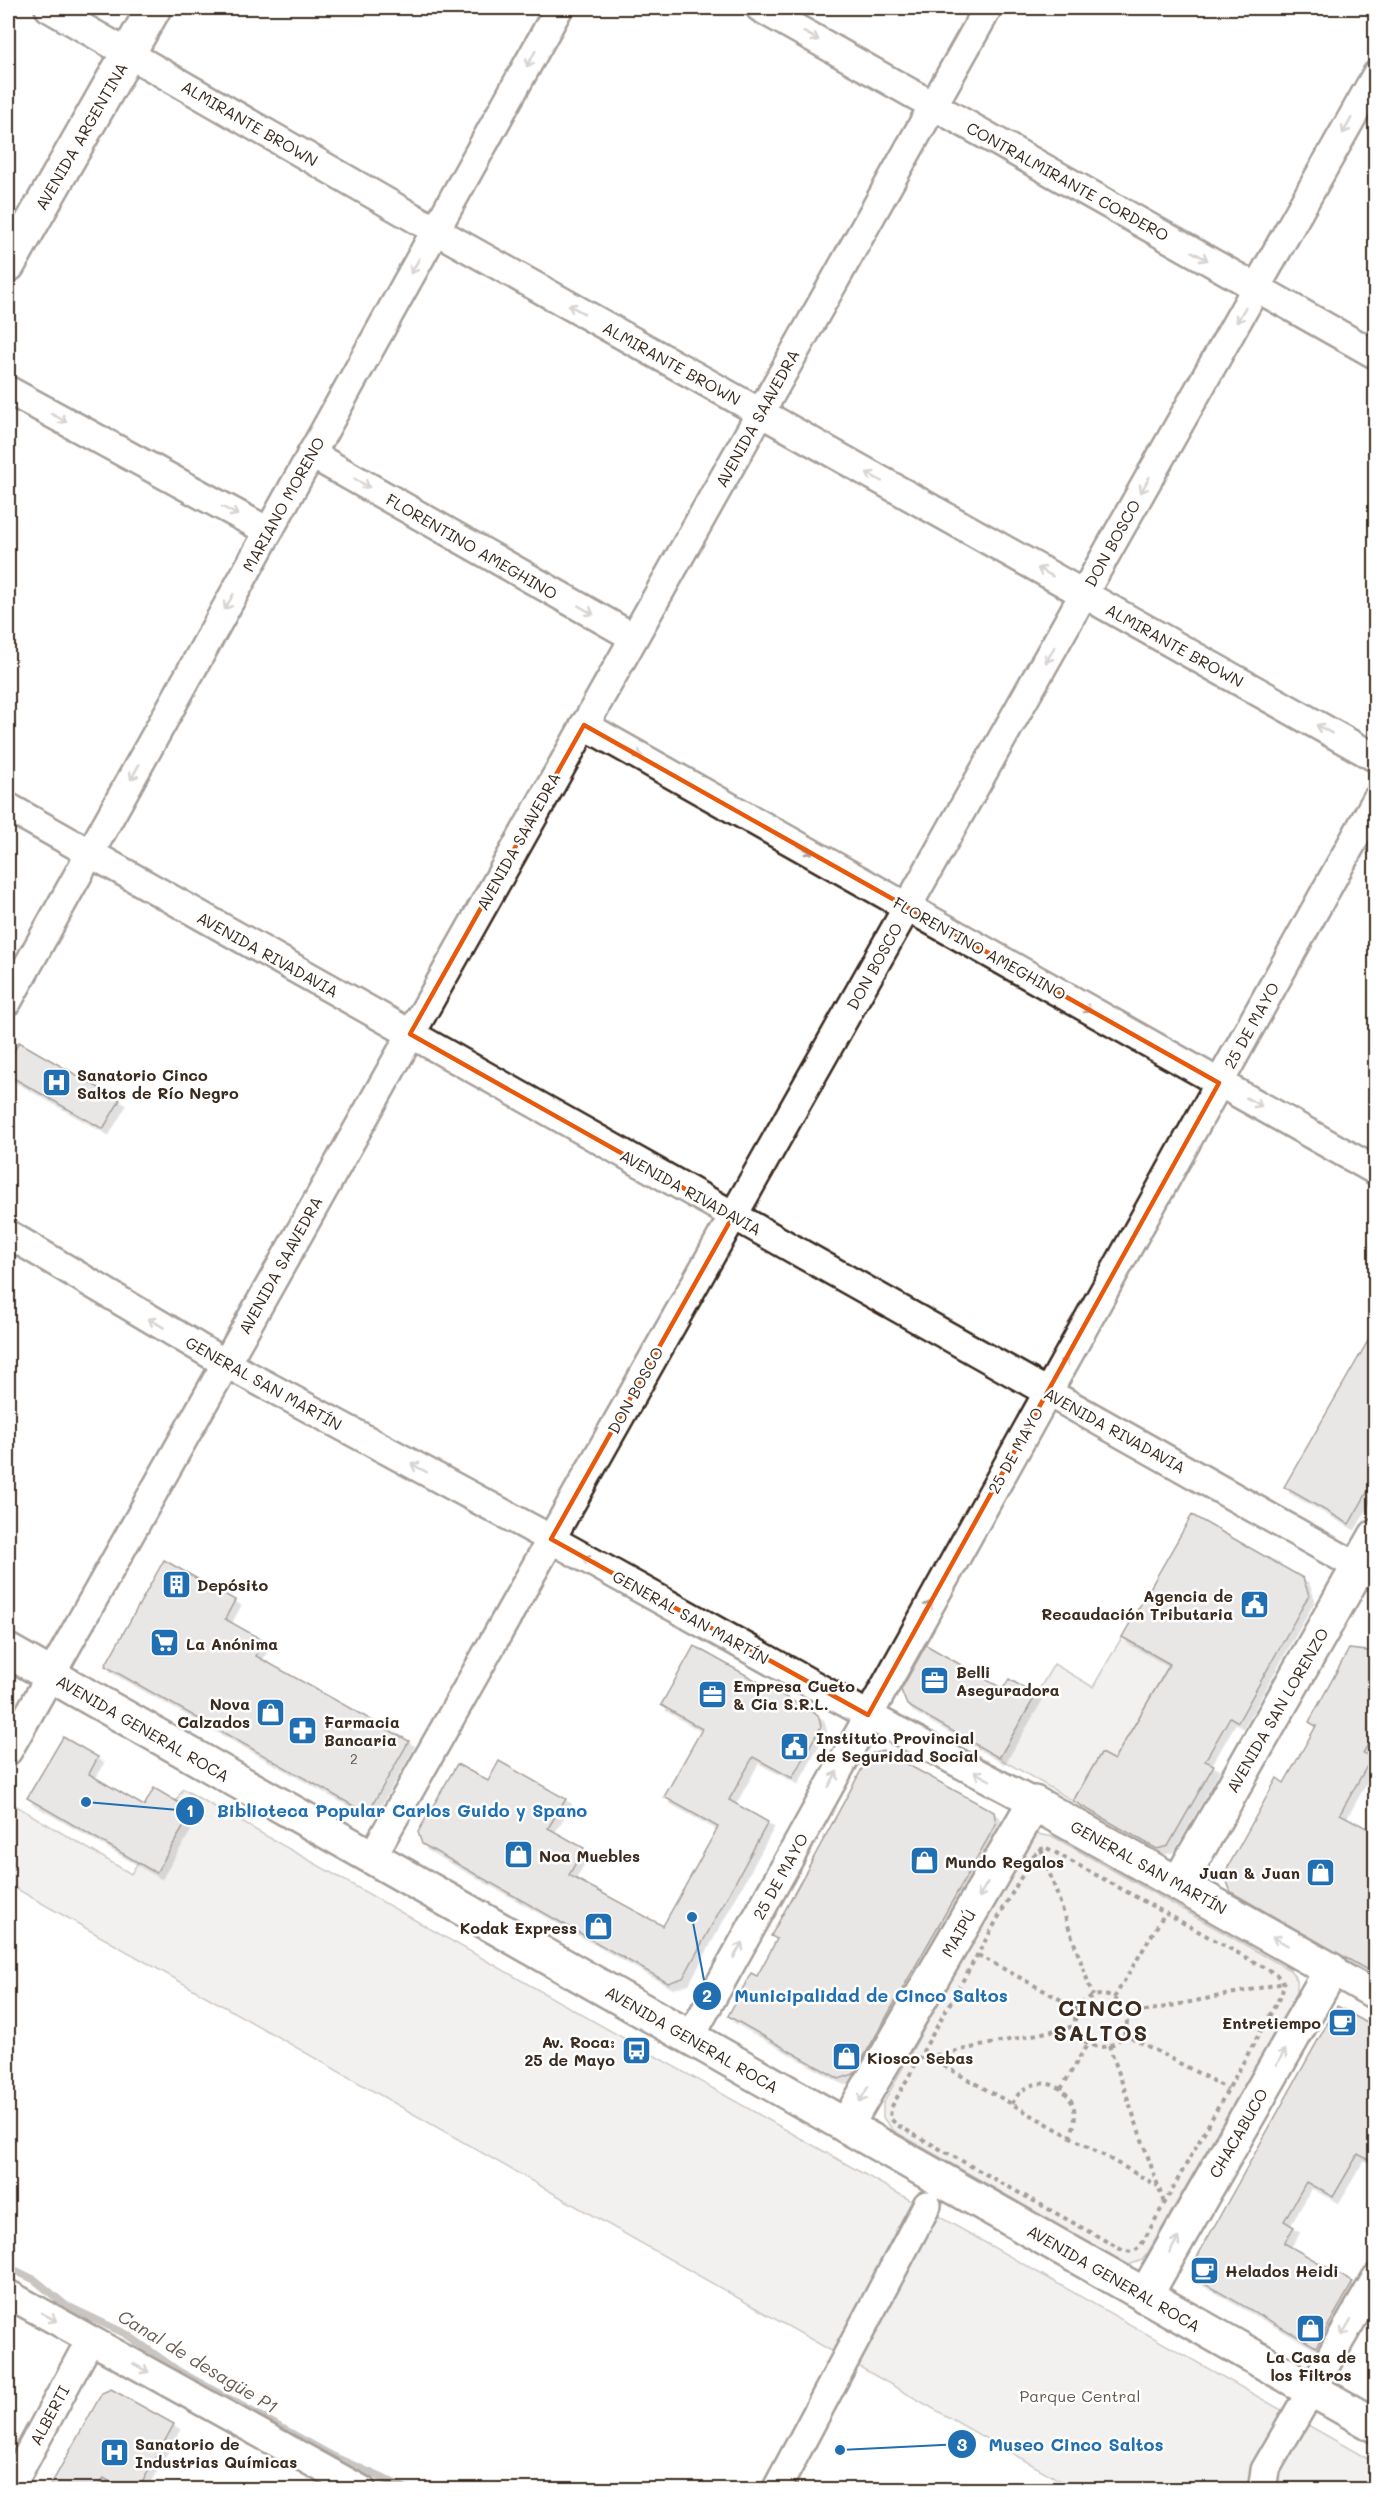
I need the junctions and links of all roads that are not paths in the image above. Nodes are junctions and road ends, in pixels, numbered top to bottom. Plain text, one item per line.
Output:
1 (49, 8) edge
2 (154, 8) edge
3 (559, 8) edge
4 (760, 8) edge
5 (988, 8) edge
6 (128, 53) junction
7 (1376, 75) edge
8 (933, 105) junction
9 (435, 230) junction
10 (8, 265) edge
11 (1256, 288) junction
12 (1376, 355) edge
13 (8, 390) edge
14 (760, 412) junction
15 (311, 454) junction
16 (268, 531) junction
17 (1084, 594) junction
18 (633, 637) junction
19 (584, 724) junction
20 (1376, 758) edge
21 (1376, 800) edge
22 (8, 807) edge
23 (90, 854) junction
24 (907, 907) junction
25 (8, 1001) edge
26 (410, 1034) junction
27 (1219, 1083) junction
28 (1376, 1171) edge
29 (733, 1216) junction
30 (8, 1234) edge
31 (225, 1363) junction
32 (1047, 1392) junction
33 (1376, 1536) edge
34 (551, 1539) junction
35 (1367, 1572) edge
36 (8, 1651) edge
37 (50, 1675) junction
38 (868, 1715) junction
39 (8, 1751) edge
40 (1034, 1803) junction
41 (372, 1857) junction
42 (1179, 1883) junction
43 (1331, 1970) junction
44 (1376, 1996) edge
45 (690, 2038) junction
46 (846, 2126) junction
47 (927, 2205) dead end
48 (1376, 2278) edge
49 (8, 2294) edge
50 (1145, 2296) junction
51 (90, 2340) junction
52 (1311, 2390) junction
53 (1376, 2426) edge
54 (9, 2490) edge
55 (362, 2490) edge
56 (776, 2490) edge
57 (1262, 2490) edge

1 - 6 street, ALMIRANTE BROWN
2 - 6 main road, AVENIDA ARGENTINA
3 -> 9 street, MARIANO MORENO
4 -> 8 street, CONTRALMIRANTE CORDERO
5 - 8 street, AVENIDA SAAVEDRA
6 - 9 street, ALMIRANTE BROWN
6 - 10 main road, AVENIDA ARGENTINA
7 -> 11 street, DON BOSCO
8 -> 11 street, CONTRALMIRANTE CORDERO
8 - 14 street, AVENIDA SAAVEDRA
14 -> 9 street, ALMIRANTE BROWN
9 -> 15 street, MARIANO MORENO
11 - 12 street, CONTRALMIRANTE CORDERO
11 -> 17 street, DON BOSCO
13 -> 16 street
17 -> 14 street, ALMIRANTE BROWN
14 - 18 street, AVENIDA SAAVEDRA
15 - 16 street, MARIANO MORENO
15 -> 18 street, FLORENTINO AMEGHINO
16 -> 23 street, MARIANO MORENO
20 -> 17 street, ALMIRANTE BROWN
17 -> 24 street, DON BOSCO
18 - 19 street, AVENIDA SAAVEDRA
19 -> 24 street, FLORENTINO AMEGHINO
19 - 26 street, AVENIDA SAAVEDRA
21 - 27 street, 25 DE MAYO
22 - 23 street, AVENIDA RIVADAVIA
23 - 25 street, MARIANO MORENO
23 - 26 street, AVENIDA RIVADAVIA
24 -> 27 street, FLORENTINO AMEGHINO
24 - 29 street, DON BOSCO
26 - 29 street, AVENIDA RIVADAVIA
26 - 31 street, AVENIDA SAAVEDRA
27 -> 28 street, FLORENTINO AMEGHINO
32 -> 27 street, 25 DE MAYO
29 - 32 street, AVENIDA RIVADAVIA
29 - 34 street, DON BOSCO
31 -> 30 street, GENERAL SAN MARTÍN
34 -> 31 street, GENERAL SAN MARTÍN
31 - 37 street, AVENIDA SAAVEDRA
32 - 35 street, AVENIDA RIVADAVIA
38 -> 32 street, 25 DE MAYO
33 - 35 main road, AVENIDA SAN LORENZO
38 -> 34 street, GENERAL SAN MARTÍN
34 - 41 street, DON BOSCO
35 - 42 main road, AVENIDA SAN LORENZO
36 - 37 main road, AVENIDA GENERAL ROCA
37 - 39 street, AVENIDA SAAVEDRA
37 - 41 main road, AVENIDA GENERAL ROCA
40 -> 38 street, GENERAL SAN MARTÍN
45 -> 38 street, 25 DE MAYO
40 - 42 main road, GENERAL SAN MARTÍN
40 -> 46 main road, MAIPÚ
41 - 45 main road, AVENIDA GENERAL ROCA
43 -> 42 main road, GENERAL SAN MARTÍN
43 - 44 street, GENERAL SAN MARTÍN
50 -> 43 main road, CHACABUCO
45 - 46 main road, AVENIDA GENERAL ROCA
46 - 50 main road, AVENIDA GENERAL ROCA
47 - 56 street
48 -> 52 street
49 -> 51 street
50 - 52 main road, AVENIDA GENERAL ROCA
51 - 54 street, ALBERTI
51 -> 55 street
52 - 53 main road, AVENIDA GENERAL ROCA
52 - 57 street

